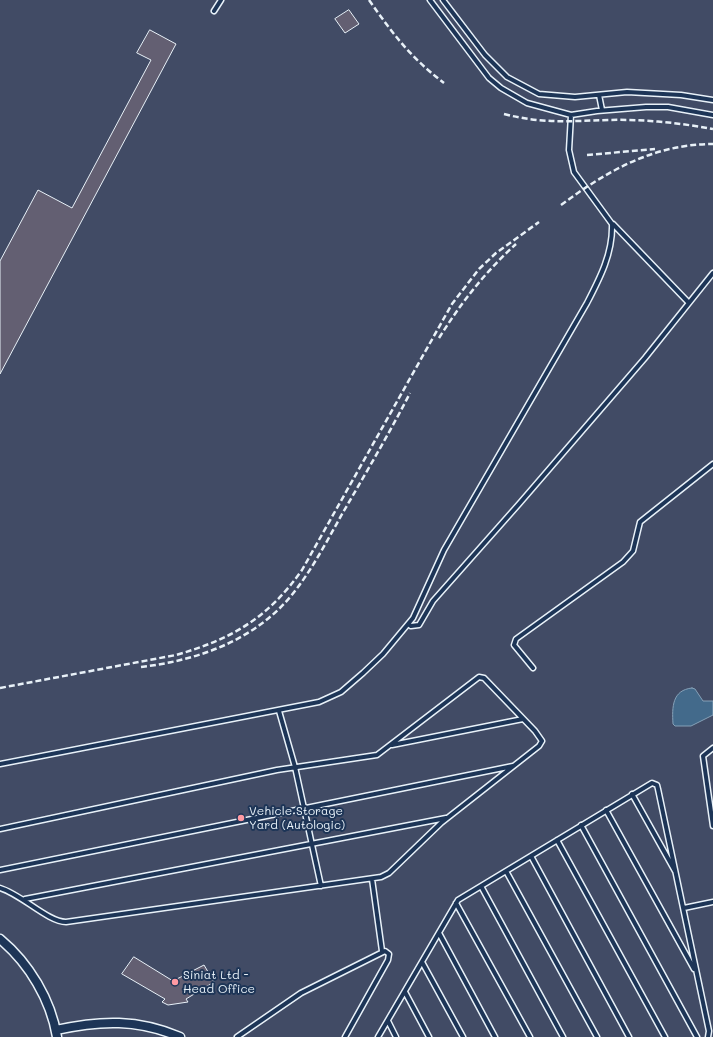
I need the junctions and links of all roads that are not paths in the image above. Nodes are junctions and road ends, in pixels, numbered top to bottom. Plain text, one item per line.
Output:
1 (220, 0) edge
2 (430, 0) edge
3 (443, 0) edge
4 (214, 11) dead end
5 (599, 95) junction
6 (713, 100) edge
7 (602, 110) junction
8 (571, 115) junction
9 (713, 115) edge
10 (612, 224) junction
11 (713, 273) edge
12 (689, 302) junction
13 (713, 464) edge
14 (408, 624) junction
15 (533, 668) dead end
16 (279, 711) junction
17 (524, 719) junction
18 (390, 746) junction
19 (713, 748) edge
20 (0, 764) edge
21 (515, 765) junction
22 (295, 767) junction
23 (632, 794) junction
24 (304, 807) junction
25 (606, 810) junction
26 (448, 817) junction
27 (581, 825) junction
28 (713, 826) edge
29 (0, 828) edge
30 (557, 840) junction
31 (312, 843) junction
32 (531, 856) junction
33 (0, 870) edge
34 (506, 871) junction
35 (677, 875) junction
36 (372, 879) junction
37 (321, 886) junction
38 (481, 886) junction
39 (0, 888) edge
40 (24, 900) junction
41 (713, 902) edge
42 (456, 903) junction
43 (684, 908) junction
44 (439, 933) junction
45 (0, 940) edge
46 (382, 951) junction
47 (422, 962) junction
48 (696, 972) junction
49 (405, 992) junction
50 (388, 1021) junction
51 (57, 1033) edge
52 (180, 1037) edge
53 (237, 1037) edge
54 (345, 1037) edge
55 (378, 1037) edge
56 (396, 1037) edge
57 (429, 1037) edge
58 (463, 1037) edge
59 (496, 1037) edge
60 (530, 1037) edge
61 (563, 1037) edge
62 (597, 1037) edge
63 (629, 1037) edge
64 (665, 1037) edge
65 (697, 1037) edge
66 (708, 1037) edge

1 - 4 lane
2 - 8 lane
3 - 5 lane
5 - 6 lane
5 - 7 lane
7 - 8 lane
7 - 9 lane
8 - 10 lane
10 - 12 lane
10 - 14 lane
11 - 12 lane
12 - 14 lane
13 - 15 lane
14 - 16 lane
16 - 20 lane
16 - 22 lane
17 - 18 lane
17 - 18 lane
17 - 21 lane
18 - 22 lane
19 - 28 lane
21 - 24 lane
21 - 26 lane
22 - 24 lane
22 - 29 lane
23 - 25 lane
23 - 35 lane
23 - 35 lane
24 - 31 lane
24 - 33 lane
25 - 27 lane
25 - 48 lane
26 - 31 lane
26 - 36 lane
27 - 30 lane
27 - 65 lane
30 - 32 lane
30 - 64 lane
31 - 37 lane
31 - 40 lane
32 - 34 lane
32 - 63 lane
34 - 38 lane
34 - 62 lane
35 - 43 lane
36 - 37 lane
36 - 46 lane
37 - 40 lane
38 - 42 lane
38 - 61 lane
39 - 40 lane
41 - 43 lane
42 - 44 lane
42 - 60 lane
43 - 48 lane
44 - 47 lane
44 - 59 lane
45 - 51 street
46 - 53 lane
46 - 54 lane
47 - 49 lane
47 - 58 lane
48 - 66 lane
49 - 50 lane
49 - 57 lane
50 - 55 lane
50 - 56 lane
51 - 52 street

